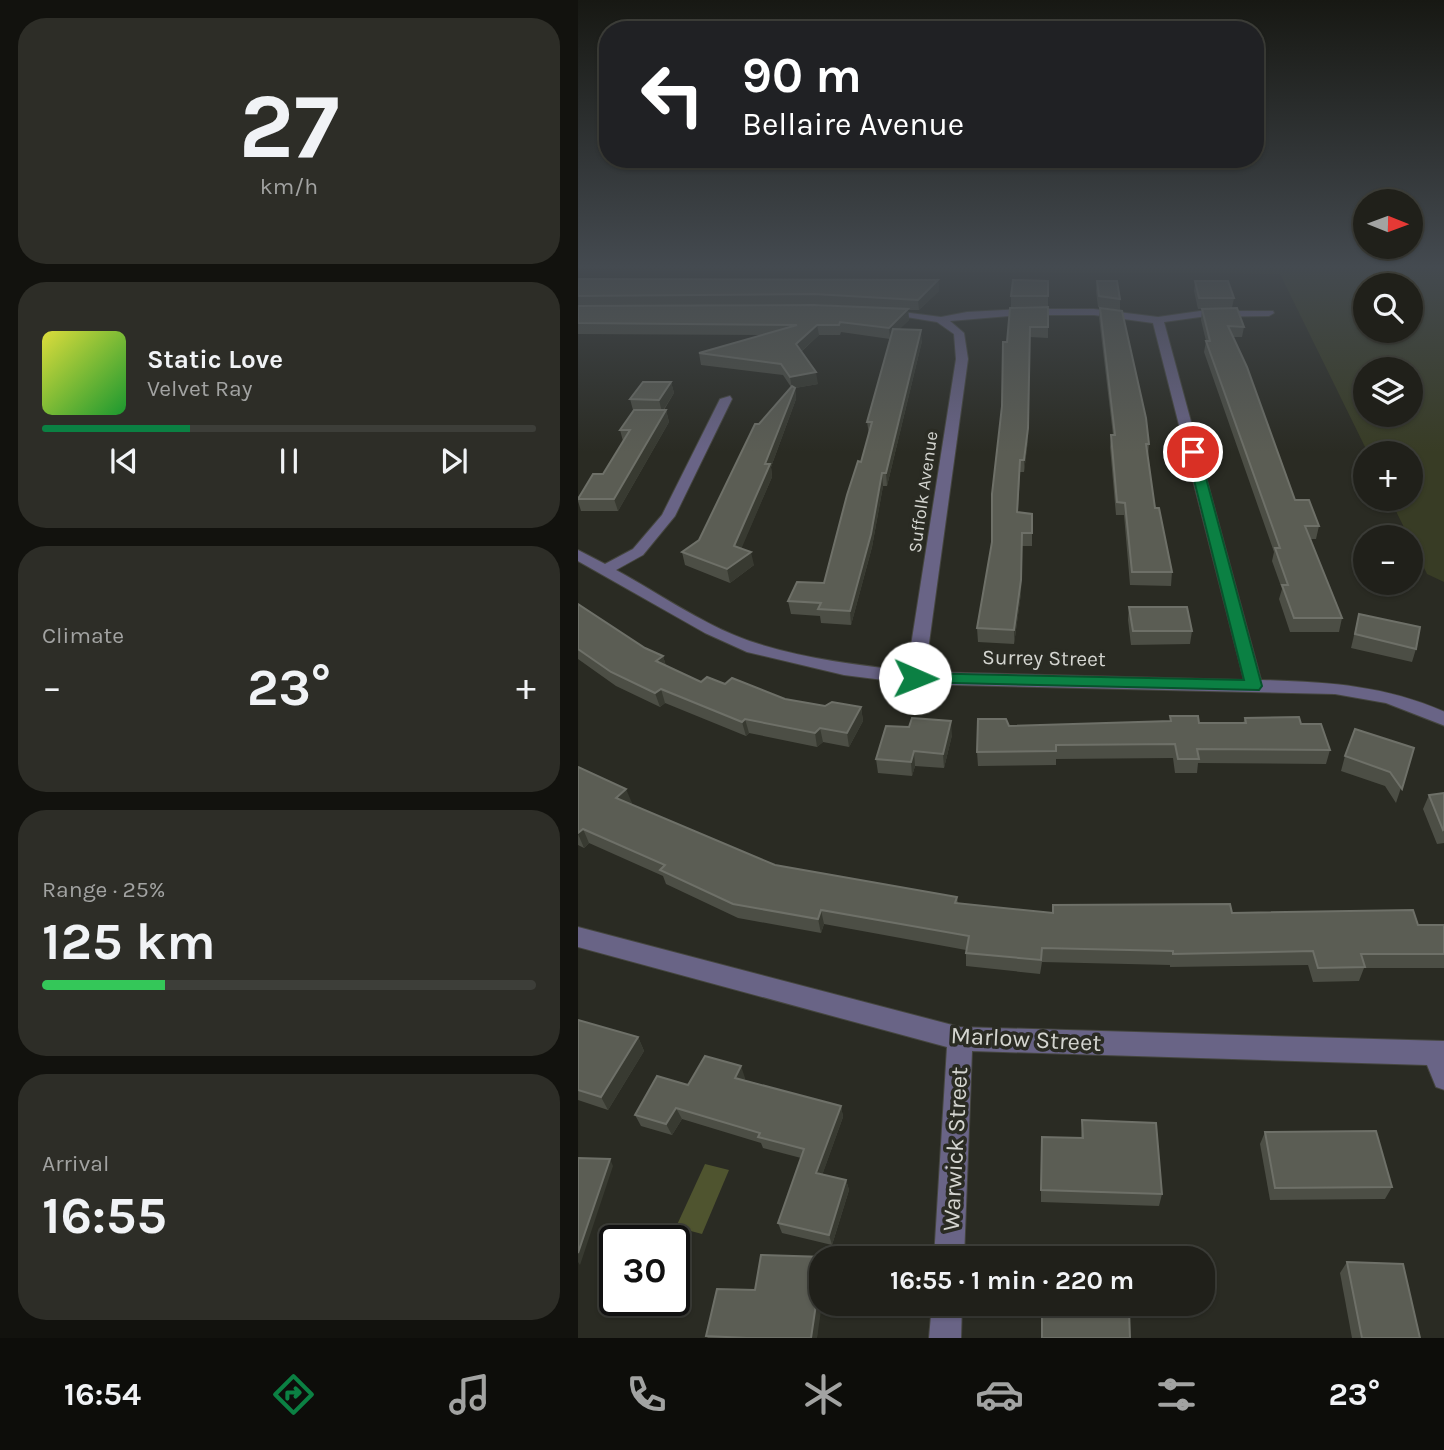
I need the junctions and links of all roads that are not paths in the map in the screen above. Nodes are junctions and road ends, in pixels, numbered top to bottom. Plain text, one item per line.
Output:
1 (951, 327) edge
2 (1160, 327) edge
3 (726, 399) dead end
4 (578, 555) edge
5 (604, 570) junction
6 (915, 678) junction
7 (1254, 686) junction
8 (1444, 720) edge
9 (580, 940) edge
10 (960, 1039) junction
11 (1440, 1053) edge
12 (1444, 1078) edge
13 (950, 1246) edge
14 (946, 1316) edge
15 (945, 1338) edge

1 - 6 street, Suffolk Avenue
2 - 7 street
3 - 5 street
4 - 5 street, Surrey Street
5 - 6 street, Surrey Street
6 - 7 street, Surrey Street
7 - 8 street, Surrey Street
9 - 10 street, Marlow Street
10 - 11 street, Marlow Street
10 - 13 street, Warwick Street
11 - 12 street
14 - 15 street

